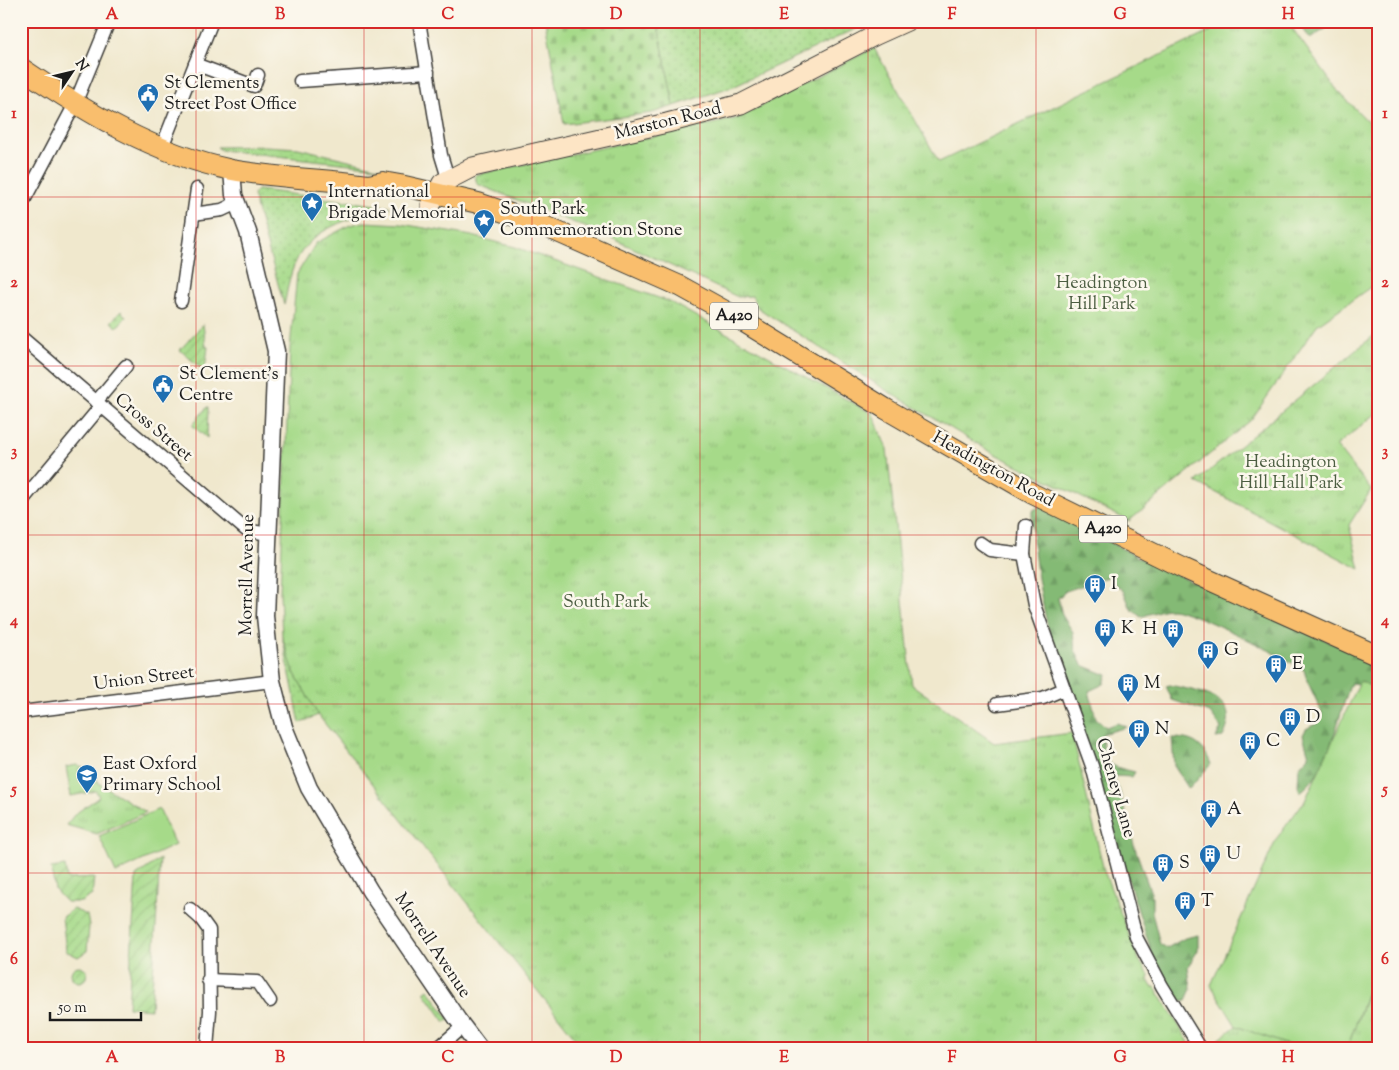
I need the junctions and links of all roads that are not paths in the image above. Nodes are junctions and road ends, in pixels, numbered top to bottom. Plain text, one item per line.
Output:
1 (109, 21) edge
2 (212, 21) edge
3 (419, 21) edge
4 (907, 21) edge
5 (195, 64) junction
6 (21, 68) edge
7 (428, 72) junction
8 (258, 74) dead end
9 (300, 80) dead end
10 (75, 104) junction
11 (162, 147) junction
12 (232, 170) junction
13 (197, 189) dead end
14 (439, 192) junction
15 (237, 203) junction
16 (21, 206) edge
17 (193, 214) junction
18 (181, 301) dead end
19 (21, 337) edge
20 (126, 366) dead end
21 (99, 404) junction
22 (22, 500) edge
23 (1026, 526) dead end
24 (268, 534) junction
25 (980, 542) dead end
26 (1024, 554) junction
27 (1378, 656) edge
28 (272, 681) junction
29 (1064, 689) junction
30 (996, 704) dead end
31 (21, 712) edge
32 (190, 910) dead end
33 (208, 980) junction
34 (270, 1001) dead end
35 (462, 1027) junction
36 (208, 1049) edge
37 (437, 1049) edge
38 (480, 1049) edge
39 (1201, 1049) edge

1 - 10 street
2 - 5 street
3 - 7 street
4 - 14 main road, Marston Road
5 - 8 street
5 - 11 street
6 - 10 main road, A420
7 - 9 street
7 - 14 street
10 - 11 main road, A420
10 - 16 street
11 - 12 main road, A420
12 - 14 main road, A420
12 - 15 street, Morrell Avenue
13 - 17 street
14 - 27 main road, Headington Road / A420
15 - 17 street
15 - 24 street, Morrell Avenue
17 - 18 street
19 - 21 street, Cross Street
20 - 21 street
21 - 22 street
21 - 24 street, Cross Street
23 - 26 street, Cheney Lane
24 - 28 street, Morrell Avenue
25 - 26 street
26 - 29 street, Cheney Lane
28 - 31 street, Union Street
28 - 35 street, Morrell Avenue
29 - 30 street
29 - 39 street, Cheney Lane
32 - 33 street
33 - 34 street
33 - 36 street
35 - 37 street
35 - 38 street, Morrell Avenue

